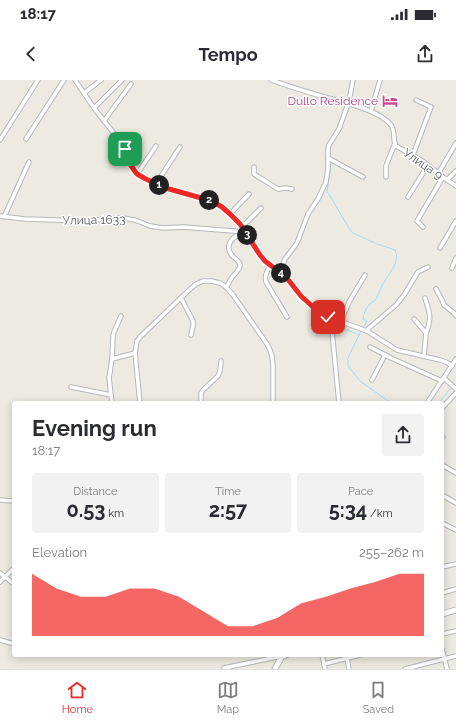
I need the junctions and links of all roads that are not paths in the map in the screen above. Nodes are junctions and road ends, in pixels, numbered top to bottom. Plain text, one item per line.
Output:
1 (38, 80) edge
2 (64, 80) edge
3 (75, 80) edge
4 (101, 80) edge
5 (122, 80) edge
6 (271, 80) edge
7 (353, 80) edge
8 (380, 80) edge
9 (131, 84) dead end
10 (84, 93) junction
11 (416, 100) dead end
12 (348, 104) junction
13 (94, 108) junction
14 (371, 112) junction
15 (104, 121) junction
16 (26, 139) dead end
17 (0, 140) edge
18 (395, 143) junction
19 (456, 143) edge
20 (156, 146) dead end
21 (180, 147) dead end
22 (414, 155) junction
23 (328, 158) junction
24 (29, 162) dead end
25 (428, 165) junction
26 (254, 167) dead end
27 (456, 171) edge
28 (137, 174) junction
29 (438, 174) junction
30 (363, 177) dead end
31 (386, 177) dead end
32 (442, 177) junction
33 (447, 180) junction
34 (156, 184) junction
35 (456, 186) edge
36 (292, 189) dead end
37 (250, 194) dead end
38 (408, 197) dead end
39 (261, 208) dead end
40 (230, 214) junction
41 (2, 217) edge
42 (456, 221) edge
43 (242, 227) junction
44 (423, 227) dead end
45 (246, 232) junction
46 (249, 238) junction
47 (440, 248) dead end
48 (456, 258) edge
49 (270, 266) junction
50 (428, 267) dead end
51 (452, 268) dead end
52 (280, 272) junction
53 (365, 274) dead end
54 (226, 288) junction
55 (436, 290) dead end
56 (181, 298) junction
57 (425, 298) dead end
58 (122, 316) dead end
59 (323, 316) junction
60 (456, 316) edge
61 (287, 317) dead end
62 (414, 319) dead end
63 (341, 321) junction
64 (366, 330) junction
65 (426, 333) junction
66 (191, 335) dead end
67 (370, 347) dead end
68 (135, 353) junction
69 (385, 355) junction
70 (424, 356) junction
71 (112, 359) junction
72 (456, 359) edge
73 (221, 361) dead end
74 (452, 366) junction
75 (372, 380) dead end
76 (443, 380) junction
77 (70, 387) dead end
78 (456, 390) edge
79 (111, 395) junction
80 (112, 401) edge
81 (140, 401) edge
82 (201, 401) edge
83 (273, 401) edge
84 (339, 401) edge
85 (430, 401) edge
86 (444, 405) edge
87 (444, 466) edge
88 (456, 474) edge
89 (444, 496) edge
90 (0, 500) edge
91 (12, 501) edge
92 (456, 503) edge
93 (444, 524) edge
94 (456, 530) edge
95 (456, 564) edge
96 (444, 567) edge
97 (12, 570) edge
98 (0, 573) edge
99 (5, 577) junction
100 (0, 582) edge
101 (12, 582) edge
102 (456, 589) edge
103 (444, 592) edge
104 (456, 610) edge
105 (444, 613) edge
106 (456, 631) edge
107 (444, 634) edge
108 (0, 640) edge
109 (12, 643) edge
110 (444, 656) edge
111 (456, 656) edge
112 (274, 657) edge
113 (282, 657) edge
114 (322, 657) edge
115 (351, 657) edge
116 (347, 658) junction
117 (445, 659) junction
118 (324, 664) junction
119 (224, 668) dead end
120 (275, 669) edge
121 (325, 669) edge
122 (350, 669) edge
123 (405, 669) edge
124 (447, 669) edge

1 - 17 street
2 - 16 street
3 - 10 street
4 - 10 street
5 - 13 street
6 - 12 street, Улица 9
7 - 12 street
8 - 14 street
9 - 15 street
10 - 13 street
11 - 22 street
12 - 14 street, Улица 9
12 - 23 street
13 - 15 street
14 - 18 street, Улица 9
15 - 28 street
18 - 22 street, Улица 9
18 - 31 street
19 - 29 street
20 - 28 street
21 - 34 street
22 - 25 street, Улица 9
23 - 30 street
23 - 52 street
24 - 41 street
25 - 29 street, Улица 9
25 - 38 street
26 - 36 street
27 - 33 street
28 - 34 street
29 - 32 street, Улица 9
32 - 33 street, Улица 9
32 - 44 street
33 - 35 street, Улица 9
34 - 40 street
37 - 40 street
39 - 43 street
40 - 43 street
41 - 45 street, Улица 1633
42 - 47 street
43 - 45 street
45 - 46 street
46 - 49 street
46 - 54 street
48 - 51 street
49 - 52 street
49 - 61 street
50 - 64 street
52 - 59 street
53 - 63 street
54 - 56 street
54 - 83 street
55 - 60 street
56 - 66 street
56 - 68 street
57 - 65 street
58 - 71 street
59 - 63 street
59 - 84 street
62 - 65 street
63 - 64 street
64 - 70 street
65 - 70 street
67 - 69 street
68 - 71 street
68 - 81 street
69 - 75 street
69 - 76 street
70 - 74 street
71 - 79 street
72 - 74 street
73 - 82 street
74 - 76 street
76 - 78 street
76 - 85 street
77 - 79 street
78 - 86 street
79 - 80 street
87 - 88 street
89 - 92 street
90 - 91 street
93 - 94 street
95 - 96 street
97 - 99 street
98 - 99 street
99 - 100 street
99 - 101 street
102 - 103 street
104 - 105 main road
106 - 107 street
108 - 109 street
110 - 117 street
111 - 117 street
112 - 119 street
113 - 120 main road
114 - 118 street
115 - 116 street
116 - 118 street
116 - 122 street
117 - 123 street
117 - 124 street
118 - 121 street

